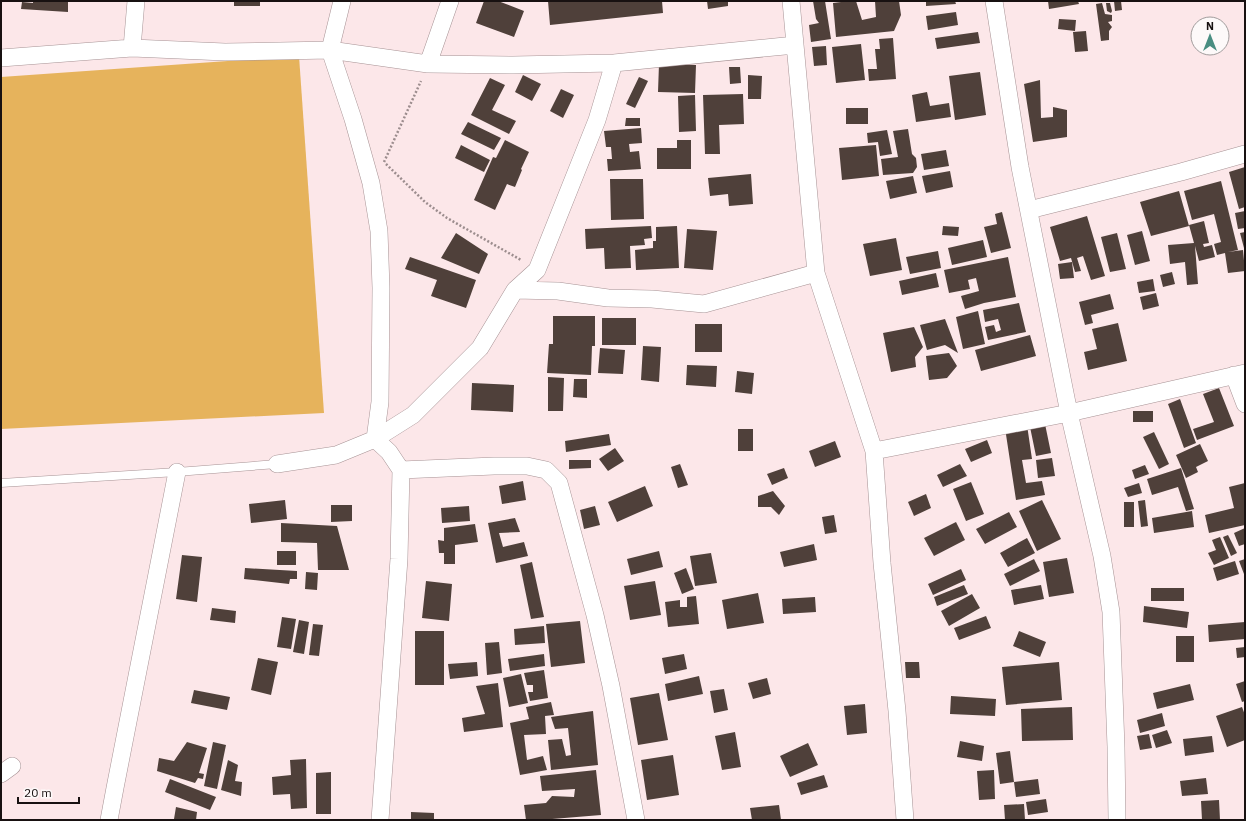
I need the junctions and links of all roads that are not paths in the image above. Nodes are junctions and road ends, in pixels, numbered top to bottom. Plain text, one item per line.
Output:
1 (136, 1) edge
2 (342, 1) edge
3 (450, 1) edge
4 (791, 1) edge
5 (994, 1) edge
6 (795, 45) junction
7 (132, 48) junction
8 (330, 50) junction
9 (1, 58) edge
10 (614, 63) junction
11 (428, 64) junction
12 (1245, 154) edge
13 (1029, 210) junction
14 (816, 273) junction
15 (515, 290) junction
16 (1240, 374) edge
17 (1245, 404) edge
18 (1069, 413) junction
19 (375, 439) junction
20 (874, 450) junction
21 (277, 464) joint
22 (401, 470) junction
23 (177, 472) junction
24 (1, 484) edge
25 (109, 820) edge
26 (380, 820) edge
27 (636, 820) edge
28 (905, 820) edge
29 (1116, 820) edge

1 - 7 street
2 - 8 street
3 - 11 street
4 - 6 street
5 - 13 street
6 - 10 street
6 - 14 street
7 - 8 street
7 - 9 street
8 - 11 street
8 - 19 street
10 - 11 street
10 - 15 street
12 - 13 street
13 - 18 street
14 - 15 street
14 - 20 street
15 - 19 street
16 - 17 street
16 - 18 street
18 - 20 street
18 - 29 street
19 - 21 street
19 - 22 street
20 - 28 street
21 - 23 lane
22 - 26 street
22 - 27 street
23 - 24 lane
23 - 25 street

